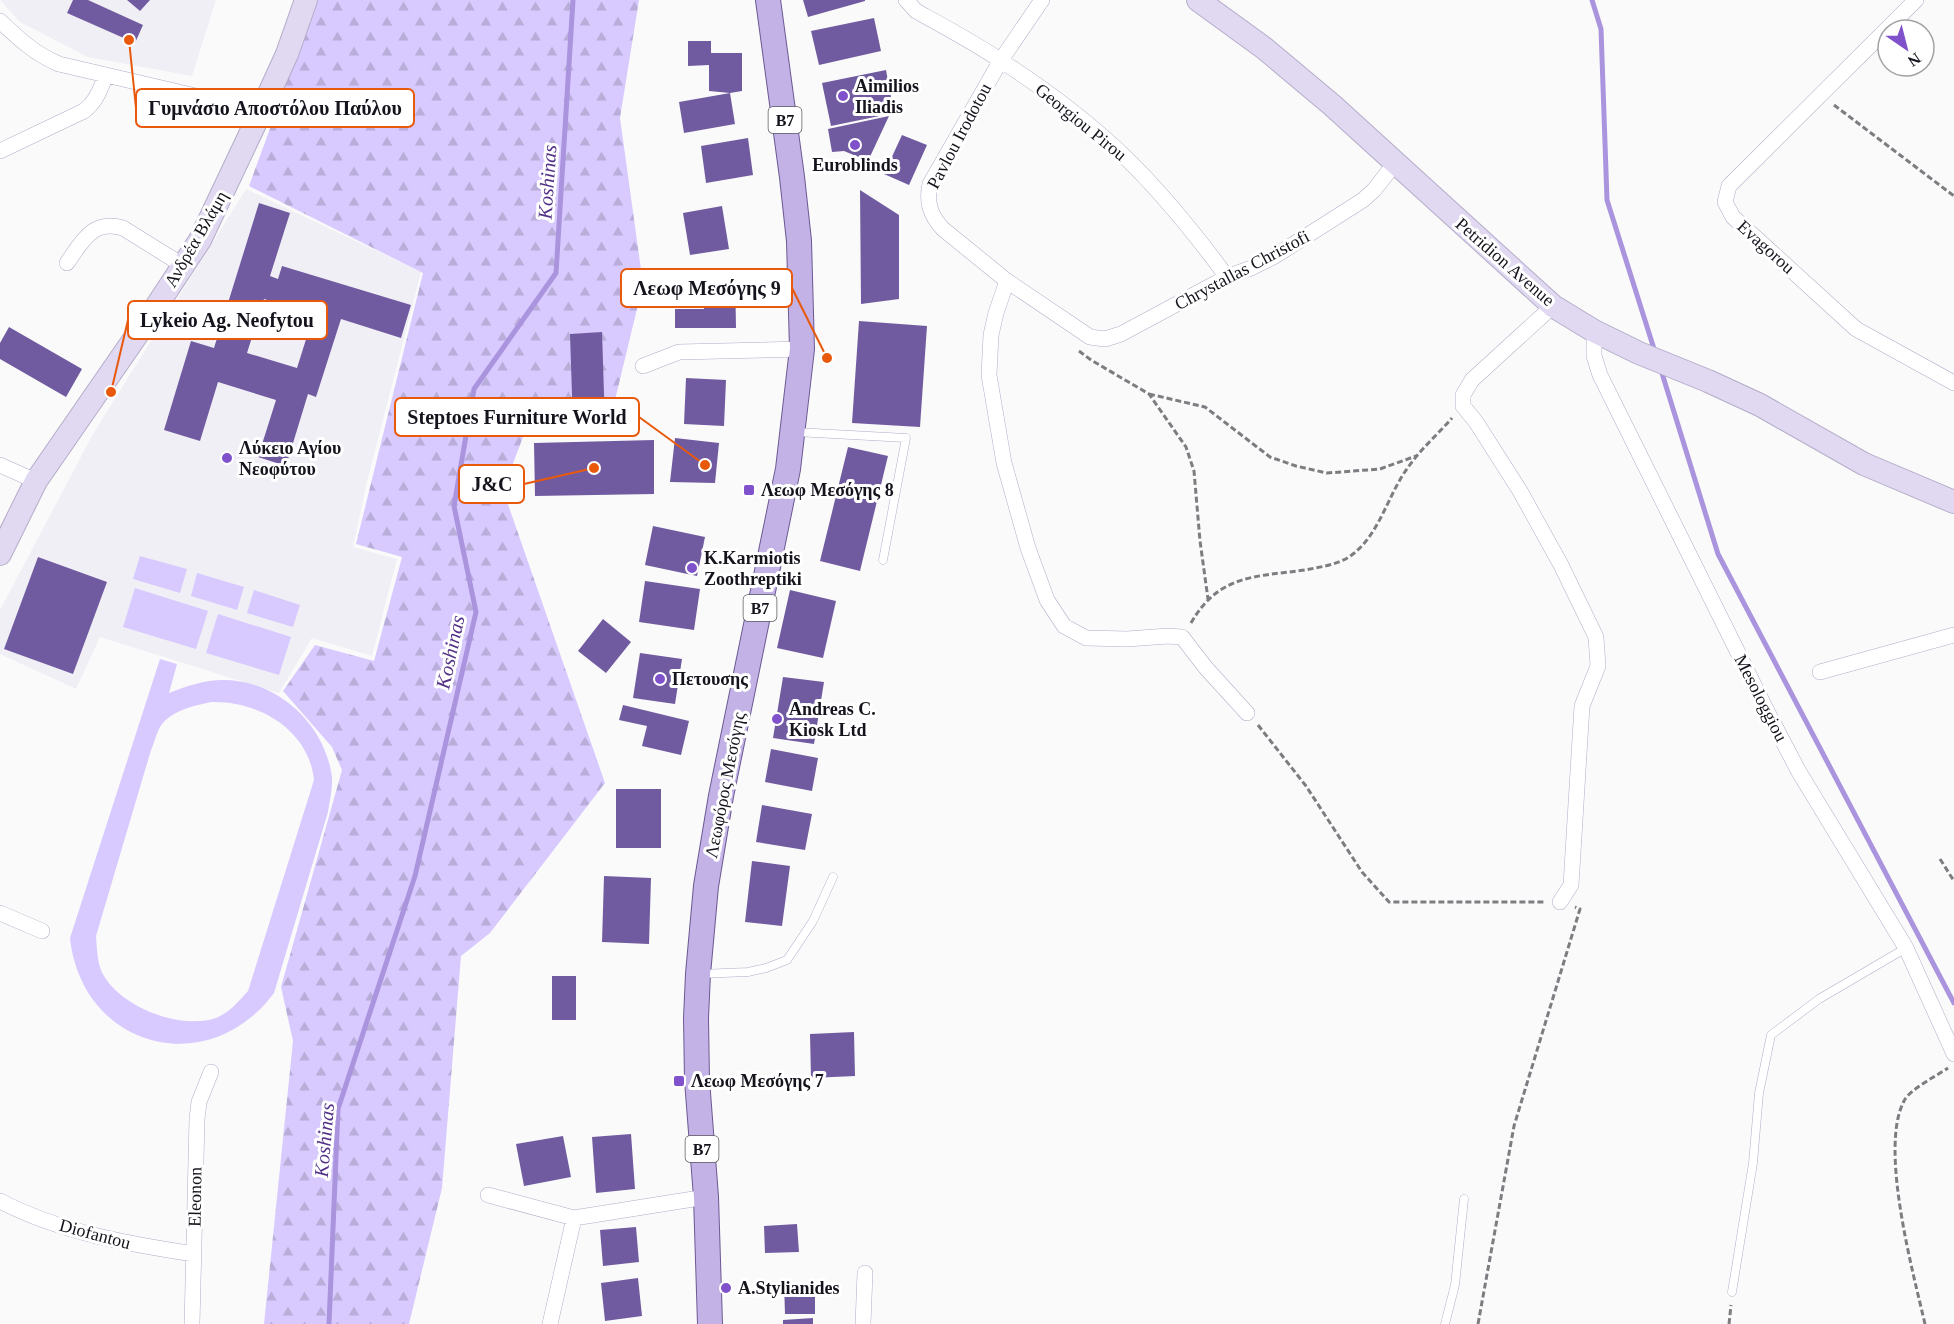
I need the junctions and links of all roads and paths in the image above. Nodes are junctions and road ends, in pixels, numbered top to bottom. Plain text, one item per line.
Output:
1 (306, 0) edge
2 (768, 0) edge
3 (906, 0) edge
4 (1042, 0) edge
5 (1198, 0) edge
6 (1916, 0) edge
7 (0, 21) edge
8 (1001, 60) junction
9 (106, 75) junction
10 (1820, 95) junction
11 (262, 110) junction
12 (0, 151) edge
13 (1396, 162) junction
14 (1954, 196) edge
15 (67, 263) dead end
16 (184, 266) junction
17 (1227, 277) junction
18 (1007, 281) junction
19 (1553, 306) junction
20 (1602, 335) junction
21 (1105, 339) joint
22 (802, 349) junction
23 (1077, 349) dead end
24 (643, 366) dead end
25 (1954, 383) edge
26 (1149, 394) junction
27 (1463, 406) junction
28 (792, 432) junction
29 (1418, 456) junction
30 (0, 465) edge
31 (36, 481) junction
32 (1954, 502) edge
33 (0, 554) edge
34 (883, 560) dead end
35 (1208, 599) junction
36 (1954, 635) edge
37 (1182, 637) junction
38 (1820, 672) dead end
39 (1247, 713) joint
40 (1940, 859) dead end
41 (833, 877) dead end
42 (1954, 881) edge
43 (1560, 902) junction
44 (0, 913) edge
45 (42, 931) dead end
46 (1906, 948) junction
47 (698, 974) junction
48 (1954, 1054) edge
49 (1954, 1064) edge
50 (211, 1072) dead end
51 (488, 1195) dead end
52 (706, 1197) junction
53 (1464, 1199) dead end
54 (0, 1202) edge
55 (574, 1218) junction
56 (194, 1254) junction
57 (865, 1273) dead end
58 (1732, 1292) joint
59 (192, 1324) edge
60 (550, 1324) edge
61 (710, 1324) edge
62 (863, 1324) edge
63 (1446, 1324) edge
64 (1478, 1324) edge
65 (1730, 1324) edge
66 (1925, 1324) edge

1 - 11 street, Ανδρέα Βλάμη
2 - 22 main road, Λεωφόρος Μεσόγης / B7
3 - 8 street, Georgiou Pirou
4 - 8 street, Pavlou Irodotou
5 - 13 street, Petridion Avenue
6 - 10 street, Evagorou
7 - 9 street
8 - 17 street, Georgiou Pirou
8 - 18 street, Pavlou Irodotou
9 - 11 street
9 - 12 street
10 - 14 path
10 - 25 street, Evagorou
11 - 16 street, Ανδρέα Βλάμη
13 - 17 street, Chrystallas Christofi
13 - 19 street, Petridion Avenue
15 - 16 street
16 - 31 street, Ανδρέα Βλάμη
17 - 21 street, Chrystallas Christofi
18 - 21 street, Pavlou Irodotou
18 - 37 street
19 - 20 street, Petridion Avenue
19 - 27 street
20 - 32 street, Petridion Avenue
20 - 46 street, Mesologgiou
22 - 24 street
22 - 28 main road, Λεωφόρος Μεσόγης / B7
23 - 26 path
26 - 29 path
26 - 35 path
27 - 29 path
27 - 43 street
28 - 34 lane
28 - 47 main road, Λεωφόρος Μεσόγης / B7
29 - 35 path
30 - 31 street
31 - 33 street, Ανδρέα Βλάμη
35 - 37 path
36 - 38 street
37 - 39 street
39 - 43 path
40 - 42 path
41 - 47 lane
43 - 64 path
44 - 45 street
46 - 48 street, Mesologgiou
46 - 58 lane
47 - 52 main road, Λεωφόρος Μεσόγης / B7
49 - 66 path
50 - 56 street, Eleonon
51 - 55 street
52 - 55 street
52 - 61 main road, Λεωφόρος Μεσόγης / B7
53 - 63 lane
54 - 56 street, Diofantou
55 - 60 street
56 - 59 street, Eleonon
57 - 62 street
58 - 65 path

